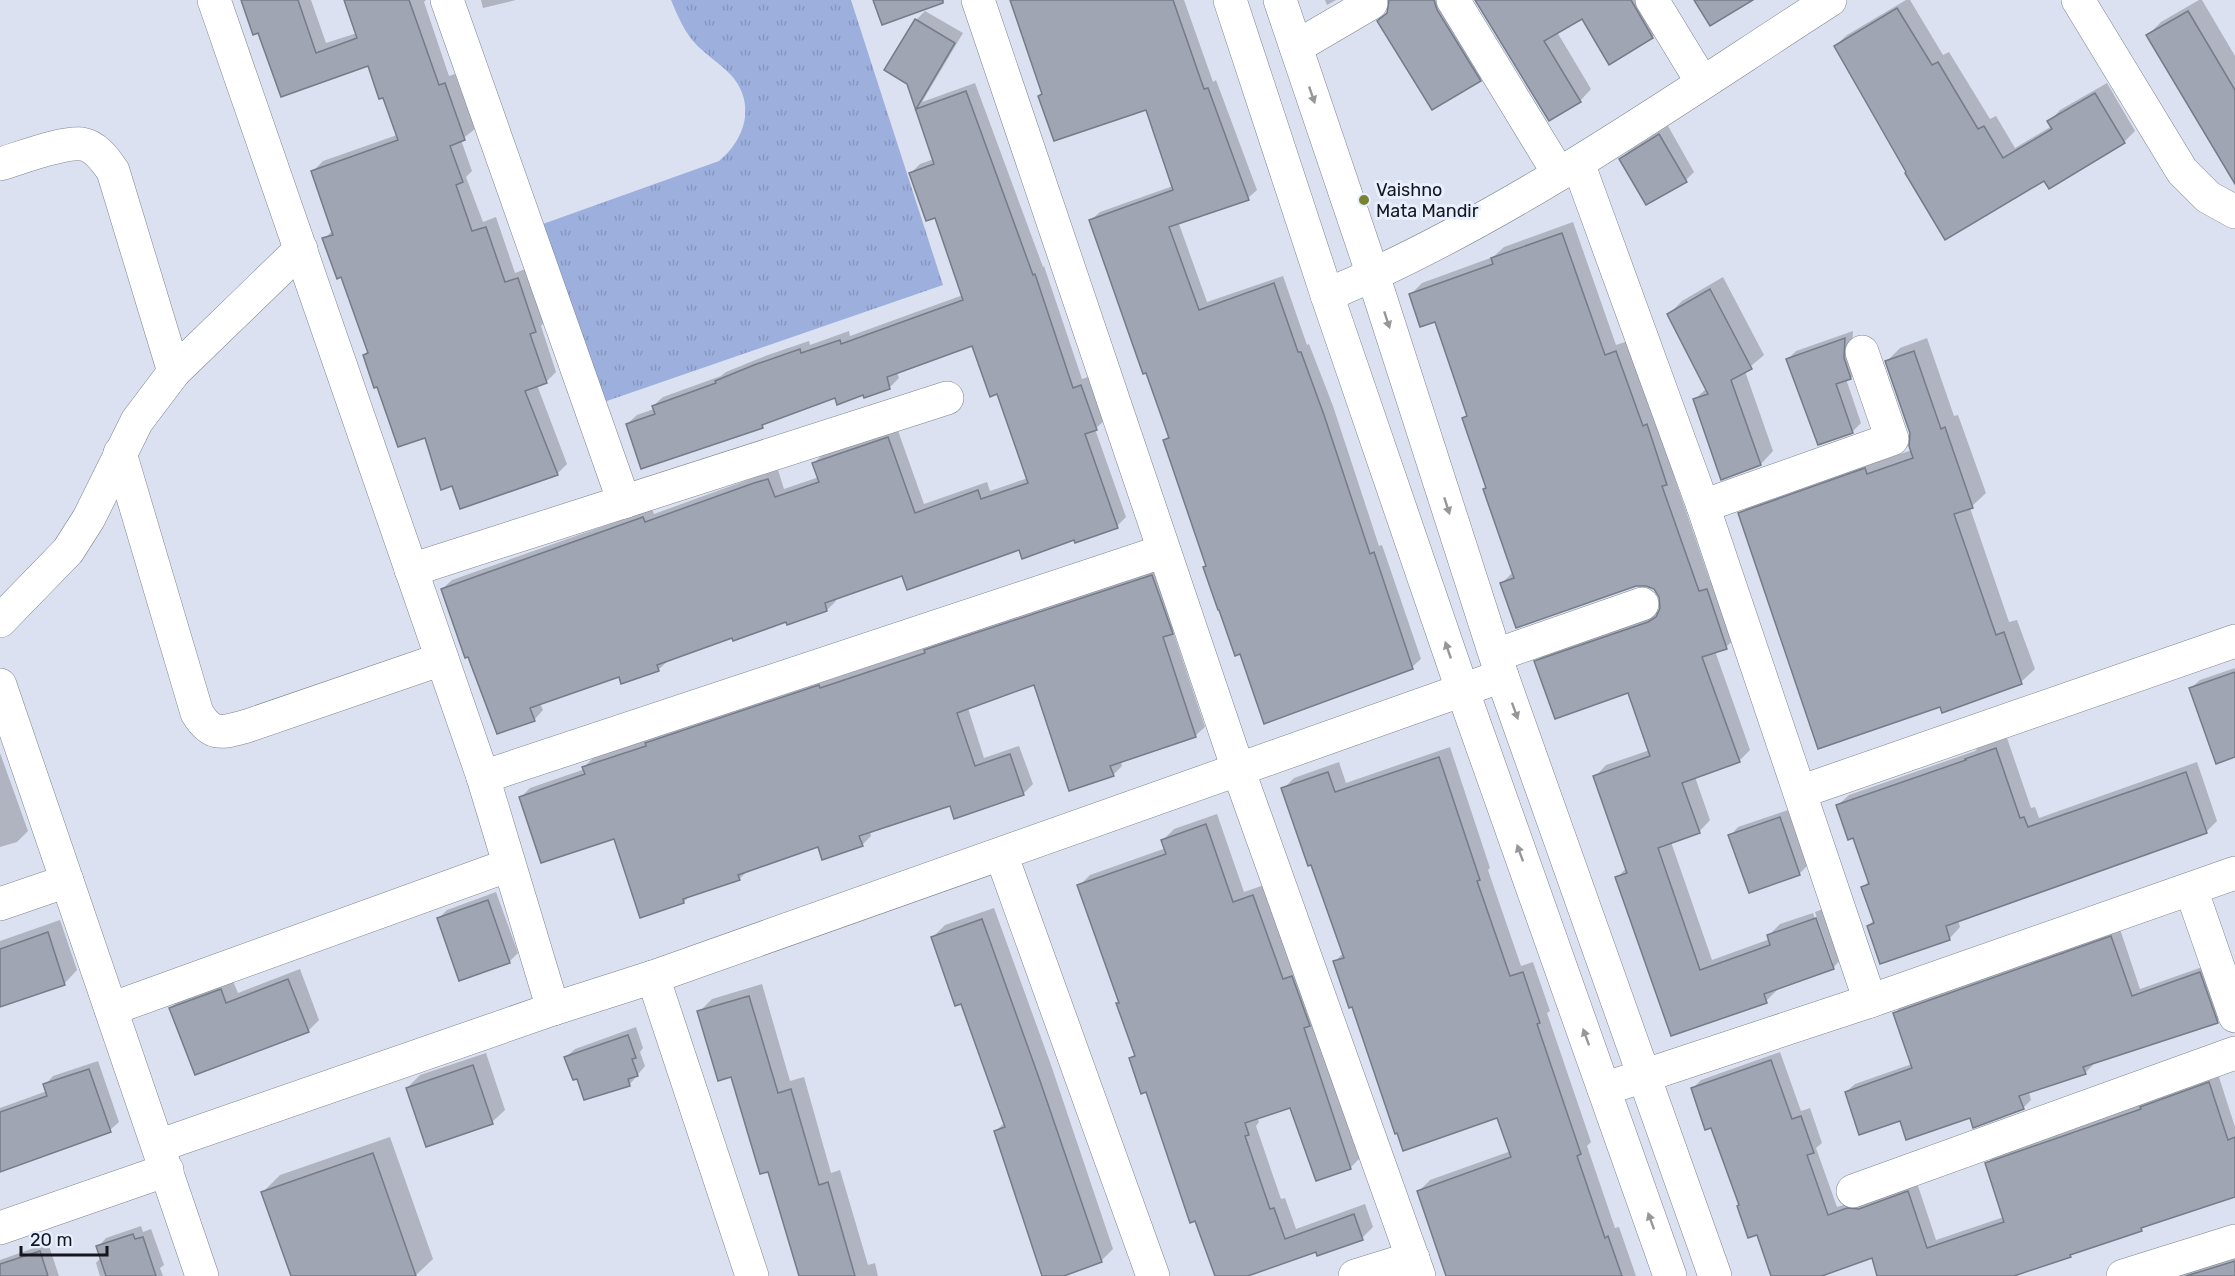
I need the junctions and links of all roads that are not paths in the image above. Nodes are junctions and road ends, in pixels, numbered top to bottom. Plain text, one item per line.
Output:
1 (214, 0) edge
2 (447, 0) edge
3 (978, 0) edge
4 (1230, 0) edge
5 (1280, 0) edge
6 (1454, 0) edge
7 (1652, 0) edge
8 (1830, 0) edge
9 (2078, 0) edge
10 (1371, 3) dead end
11 (1296, 47) junction
12 (1702, 82) junction
13 (0, 164) edge
14 (1568, 169) junction
15 (2235, 212) edge
16 (301, 249) junction
17 (1373, 275) junction
18 (1327, 295) junction
19 (1862, 352) dead end
20 (174, 372) junction
21 (947, 398) dead end
22 (120, 453) junction
23 (624, 502) junction
24 (1703, 506) junction
25 (1164, 551) junction
26 (411, 570) junction
27 (1642, 604) dead end
28 (0, 621) edge
29 (2235, 640) edge
30 (442, 659) junction
31 (1499, 665) junction
32 (0, 684) edge
33 (1462, 689) junction
34 (1238, 769) junction
35 (483, 777) junction
36 (1800, 792) junction
37 (1001, 854) junction
38 (509, 865) junction
39 (2235, 873) edge
40 (67, 881) junction
41 (2191, 889) junction
42 (0, 904) edge
43 (653, 977) junction
44 (1870, 1001) junction
45 (111, 1009) junction
46 (553, 1009) junction
47 (2235, 1016) edge
48 (2235, 1053) edge
49 (1646, 1076) junction
50 (1604, 1089) junction
51 (163, 1158) junction
52 (1852, 1191) dead end
53 (0, 1228) edge
54 (2235, 1240) edge
55 (1416, 1267) edge
56 (202, 1276) edge
57 (752, 1276) edge
58 (1153, 1276) edge
59 (1355, 1276) edge
60 (1670, 1276) edge
61 (1715, 1276) edge
62 (2123, 1276) edge

1 - 16 street
2 - 23 street
3 - 25 street
4 - 18 street
5 - 11 street
6 - 14 street
7 - 12 street
8 - 12 street
9 - 15 street
10 - 11 street
11 -> 17 street
12 - 14 street
13 - 20 street
14 - 17 street
14 - 24 street
16 - 20 street
16 - 26 street
17 - 18 street
17 -> 31 street
33 -> 18 street
19 - 24 street
20 - 22 street
21 - 23 street
22 - 28 street
22 - 30 street
23 - 26 street
24 - 36 street
25 - 34 street
25 - 35 street
26 - 30 street
27 - 31 street
29 - 36 street
30 - 35 street
31 - 33 street
31 -> 49 street
32 - 40 street
33 - 34 street
50 -> 33 street
34 - 37 street
34 - 55 street
35 - 38 street
36 - 44 street
37 - 43 street
37 - 58 street
38 - 45 street
38 - 46 street
39 - 41 street
40 - 42 street
40 - 45 street
41 - 44 street
41 - 47 street
43 - 46 street
43 - 57 street
44 - 49 street
45 - 51 street
46 - 51 street
48 - 52 street
49 - 50 street
49 - 61 street
60 -> 50 street
51 - 53 street
51 - 56 street
54 - 62 street
55 - 59 street

